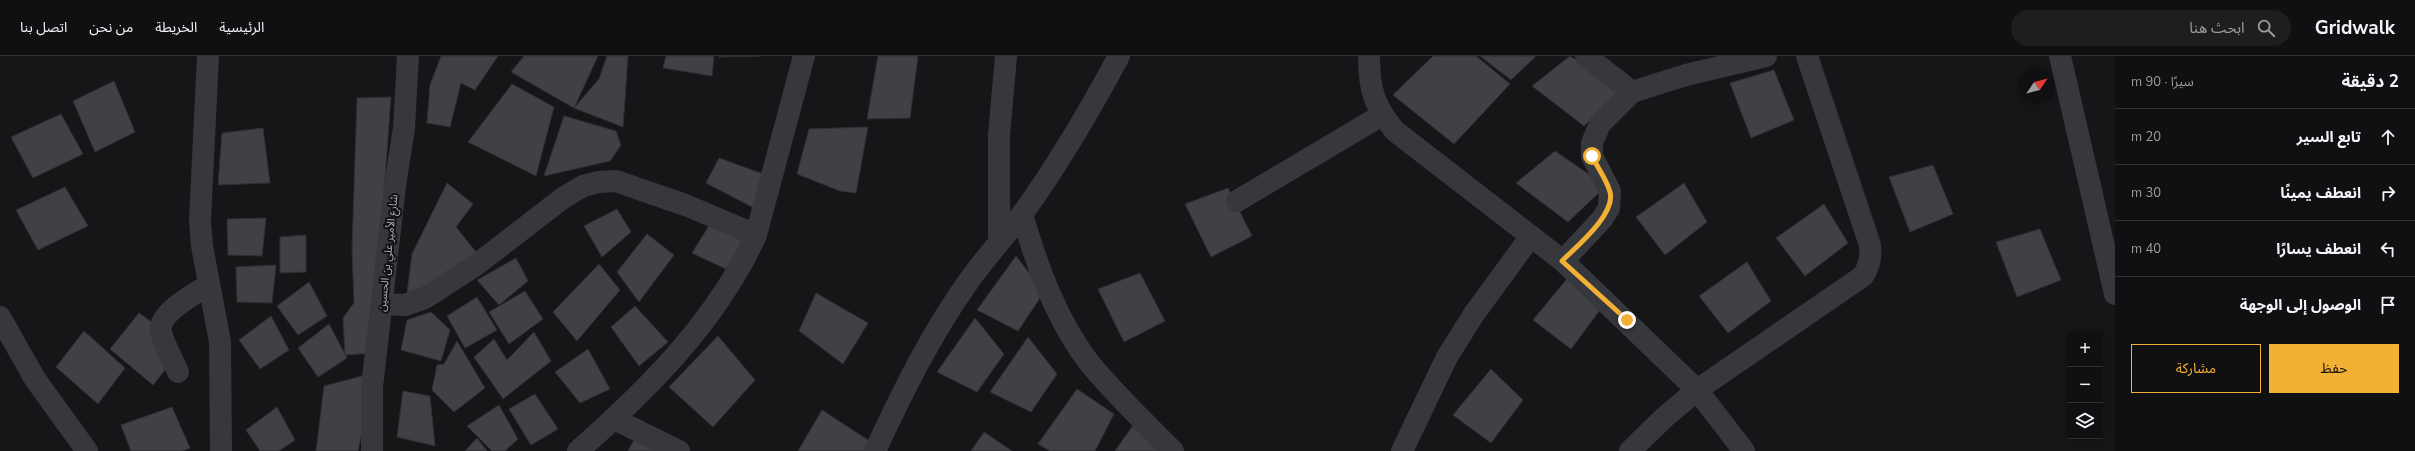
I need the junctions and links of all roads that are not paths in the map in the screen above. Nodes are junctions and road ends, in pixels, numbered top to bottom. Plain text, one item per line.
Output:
1 (208, 56) edge
2 (408, 56) edge
3 (420, 56) edge
4 (804, 56) edge
5 (1006, 56) edge
6 (1119, 56) edge
7 (1369, 56) edge
8 (1586, 56) edge
9 (1766, 56) edge
10 (1807, 56) edge
11 (2060, 56) edge
12 (406, 90) junction
13 (1632, 92) junction
14 (1382, 115) junction
15 (1237, 201) dead end
16 (1022, 214) junction
17 (756, 235) junction
18 (1531, 236) junction
19 (999, 240) junction
20 (1562, 261) junction
21 (208, 285) junction
22 (2115, 294) edge
23 (382, 304) junction
24 (0, 317) edge
25 (178, 372) dead end
26 (1697, 390) junction
27 (614, 419) junction
28 (87, 451) edge
29 (221, 451) edge
30 (372, 451) edge
31 (578, 451) edge
32 (678, 451) edge
33 (875, 451) edge
34 (1173, 451) edge
35 (1402, 451) edge
36 (1630, 451) edge
37 (1744, 451) edge

1 - 21 street
2 - 12 street, شارع الأمير علي بن الحسين
3 - 12 street
4 - 17 street
5 - 19 street
6 - 16 street
7 - 14 street
8 - 13 street
9 - 13 street
10 - 26 street
11 - 22 street
12 - 23 street, شارع الأمير علي بن الحسين
13 - 20 street
14 - 15 street
14 - 18 street
16 - 19 street
16 - 34 street
17 - 23 street
17 - 27 street
18 - 20 street
18 - 35 street
19 - 33 street
20 - 26 street
21 - 25 street
21 - 29 street
23 - 30 street, شارع الأمير علي بن الحسين
24 - 28 street
26 - 36 street
26 - 37 street
27 - 31 street
27 - 32 street

